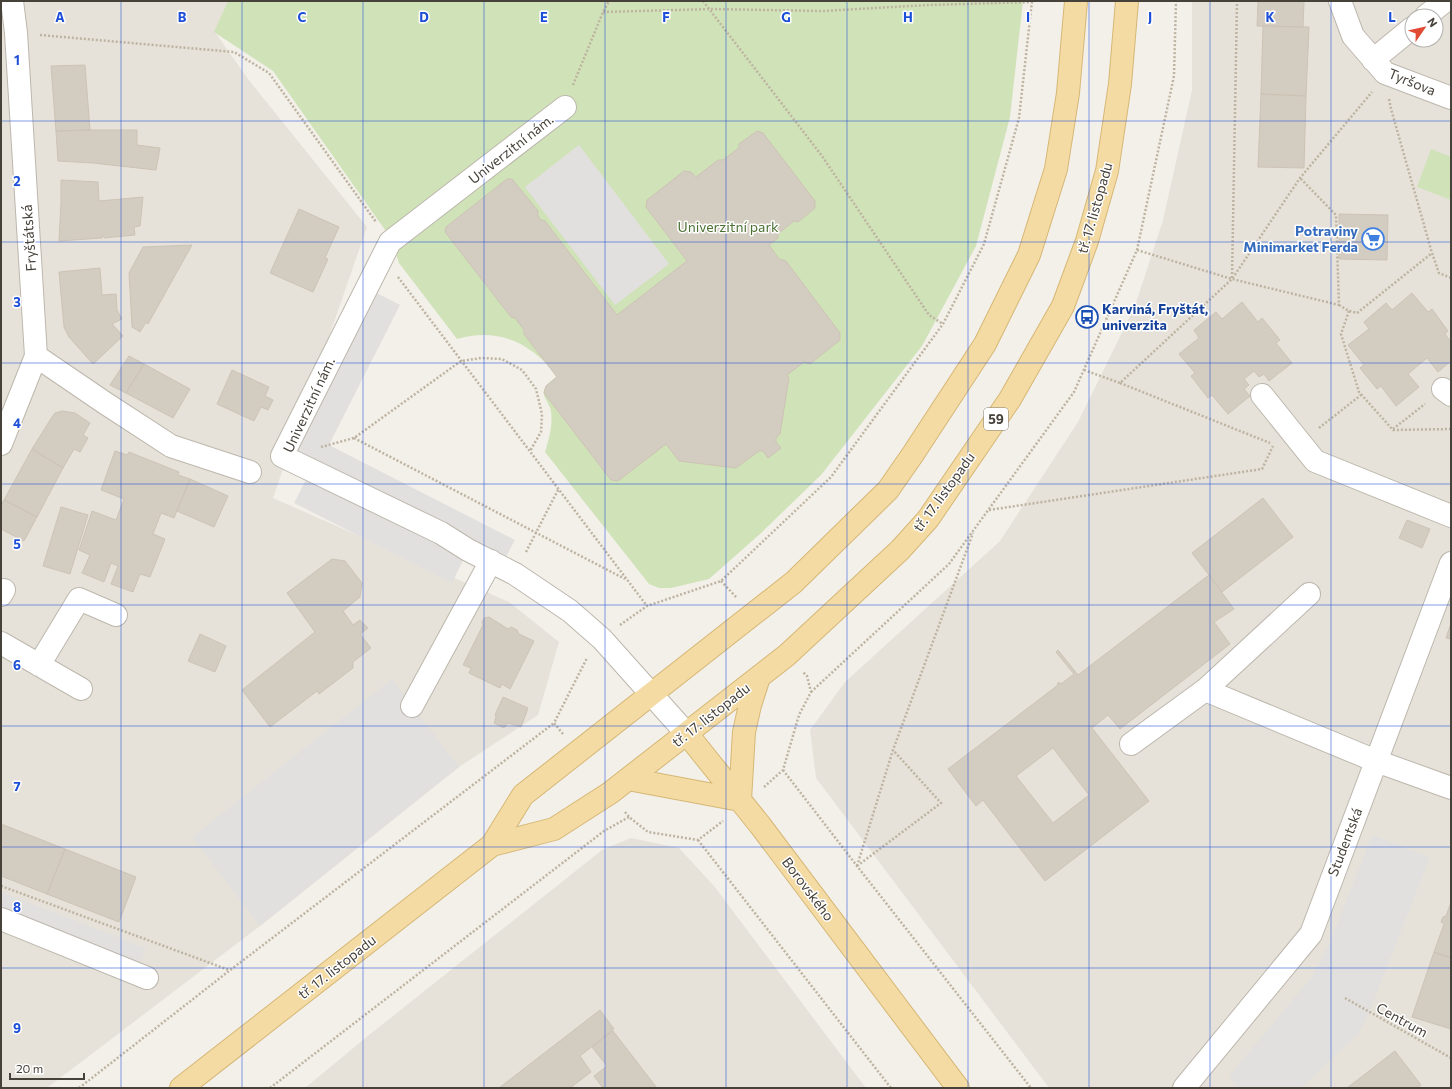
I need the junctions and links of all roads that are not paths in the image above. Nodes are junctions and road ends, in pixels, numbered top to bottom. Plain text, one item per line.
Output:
1 (12, 1) edge
2 (1076, 1) edge
3 (1127, 1) edge
4 (1340, 1) edge
5 (1444, 1) edge
6 (1436, 8) edge
7 (1404, 37) edge
8 (1379, 66) junction
9 (1451, 98) edge
10 (564, 107) road end
11 (36, 356) junction
12 (1262, 395) dead end
13 (1, 444) edge
14 (250, 472) dead end
15 (1451, 516) edge
16 (491, 561) junction
17 (1451, 563) edge
18 (1309, 594) dead end
19 (116, 615) dead end
20 (1, 643) edge
21 (39, 665) junction
22 (759, 677) junction
23 (81, 689) dead end
24 (1205, 690) junction
25 (652, 694) junction
26 (412, 706) dead end
27 (687, 734) junction
28 (1131, 744) dead end
29 (1376, 761) junction
30 (628, 779) junction
31 (1451, 788) edge
32 (740, 800) junction
33 (492, 845) junction
34 (1, 919) edge
35 (147, 978) dead end
36 (182, 1088) edge
37 (958, 1088) edge
38 (1184, 1088) edge

1 - 11 street, Fryštátská
2 - 25 main road, tř. 17. listopadu
3 - 22 main road, tř. 17. listopadu / 59
4 - 8 street, Tyršova
5 - 6 street
7 - 8 street
8 - 9 street, Tyršova
10 - 16 street, Univerzitní nám.
11 - 13 street, Fryštátská
11 - 14 street
12 - 15 street
16 - 25 street, Univerzitní nám.
16 - 26 street
17 - 29 street, Studentská
18 - 24 street
19 - 21 street
20 - 21 street
21 - 23 street
22 - 27 main road, tř. 17. listopadu / 59
22 - 32 main road
24 - 28 street
24 - 29 street
25 - 27 street, Borovského
25 - 33 main road, tř. 17. listopadu
27 - 30 main road, tř. 17. listopadu
27 - 32 main road, Borovského
29 - 31 street
29 - 38 street, Studentská
30 - 32 main road
30 - 33 main road, tř. 17. listopadu
32 - 37 main road, Borovského
33 - 36 main road, tř. 17. listopadu
34 - 35 street

